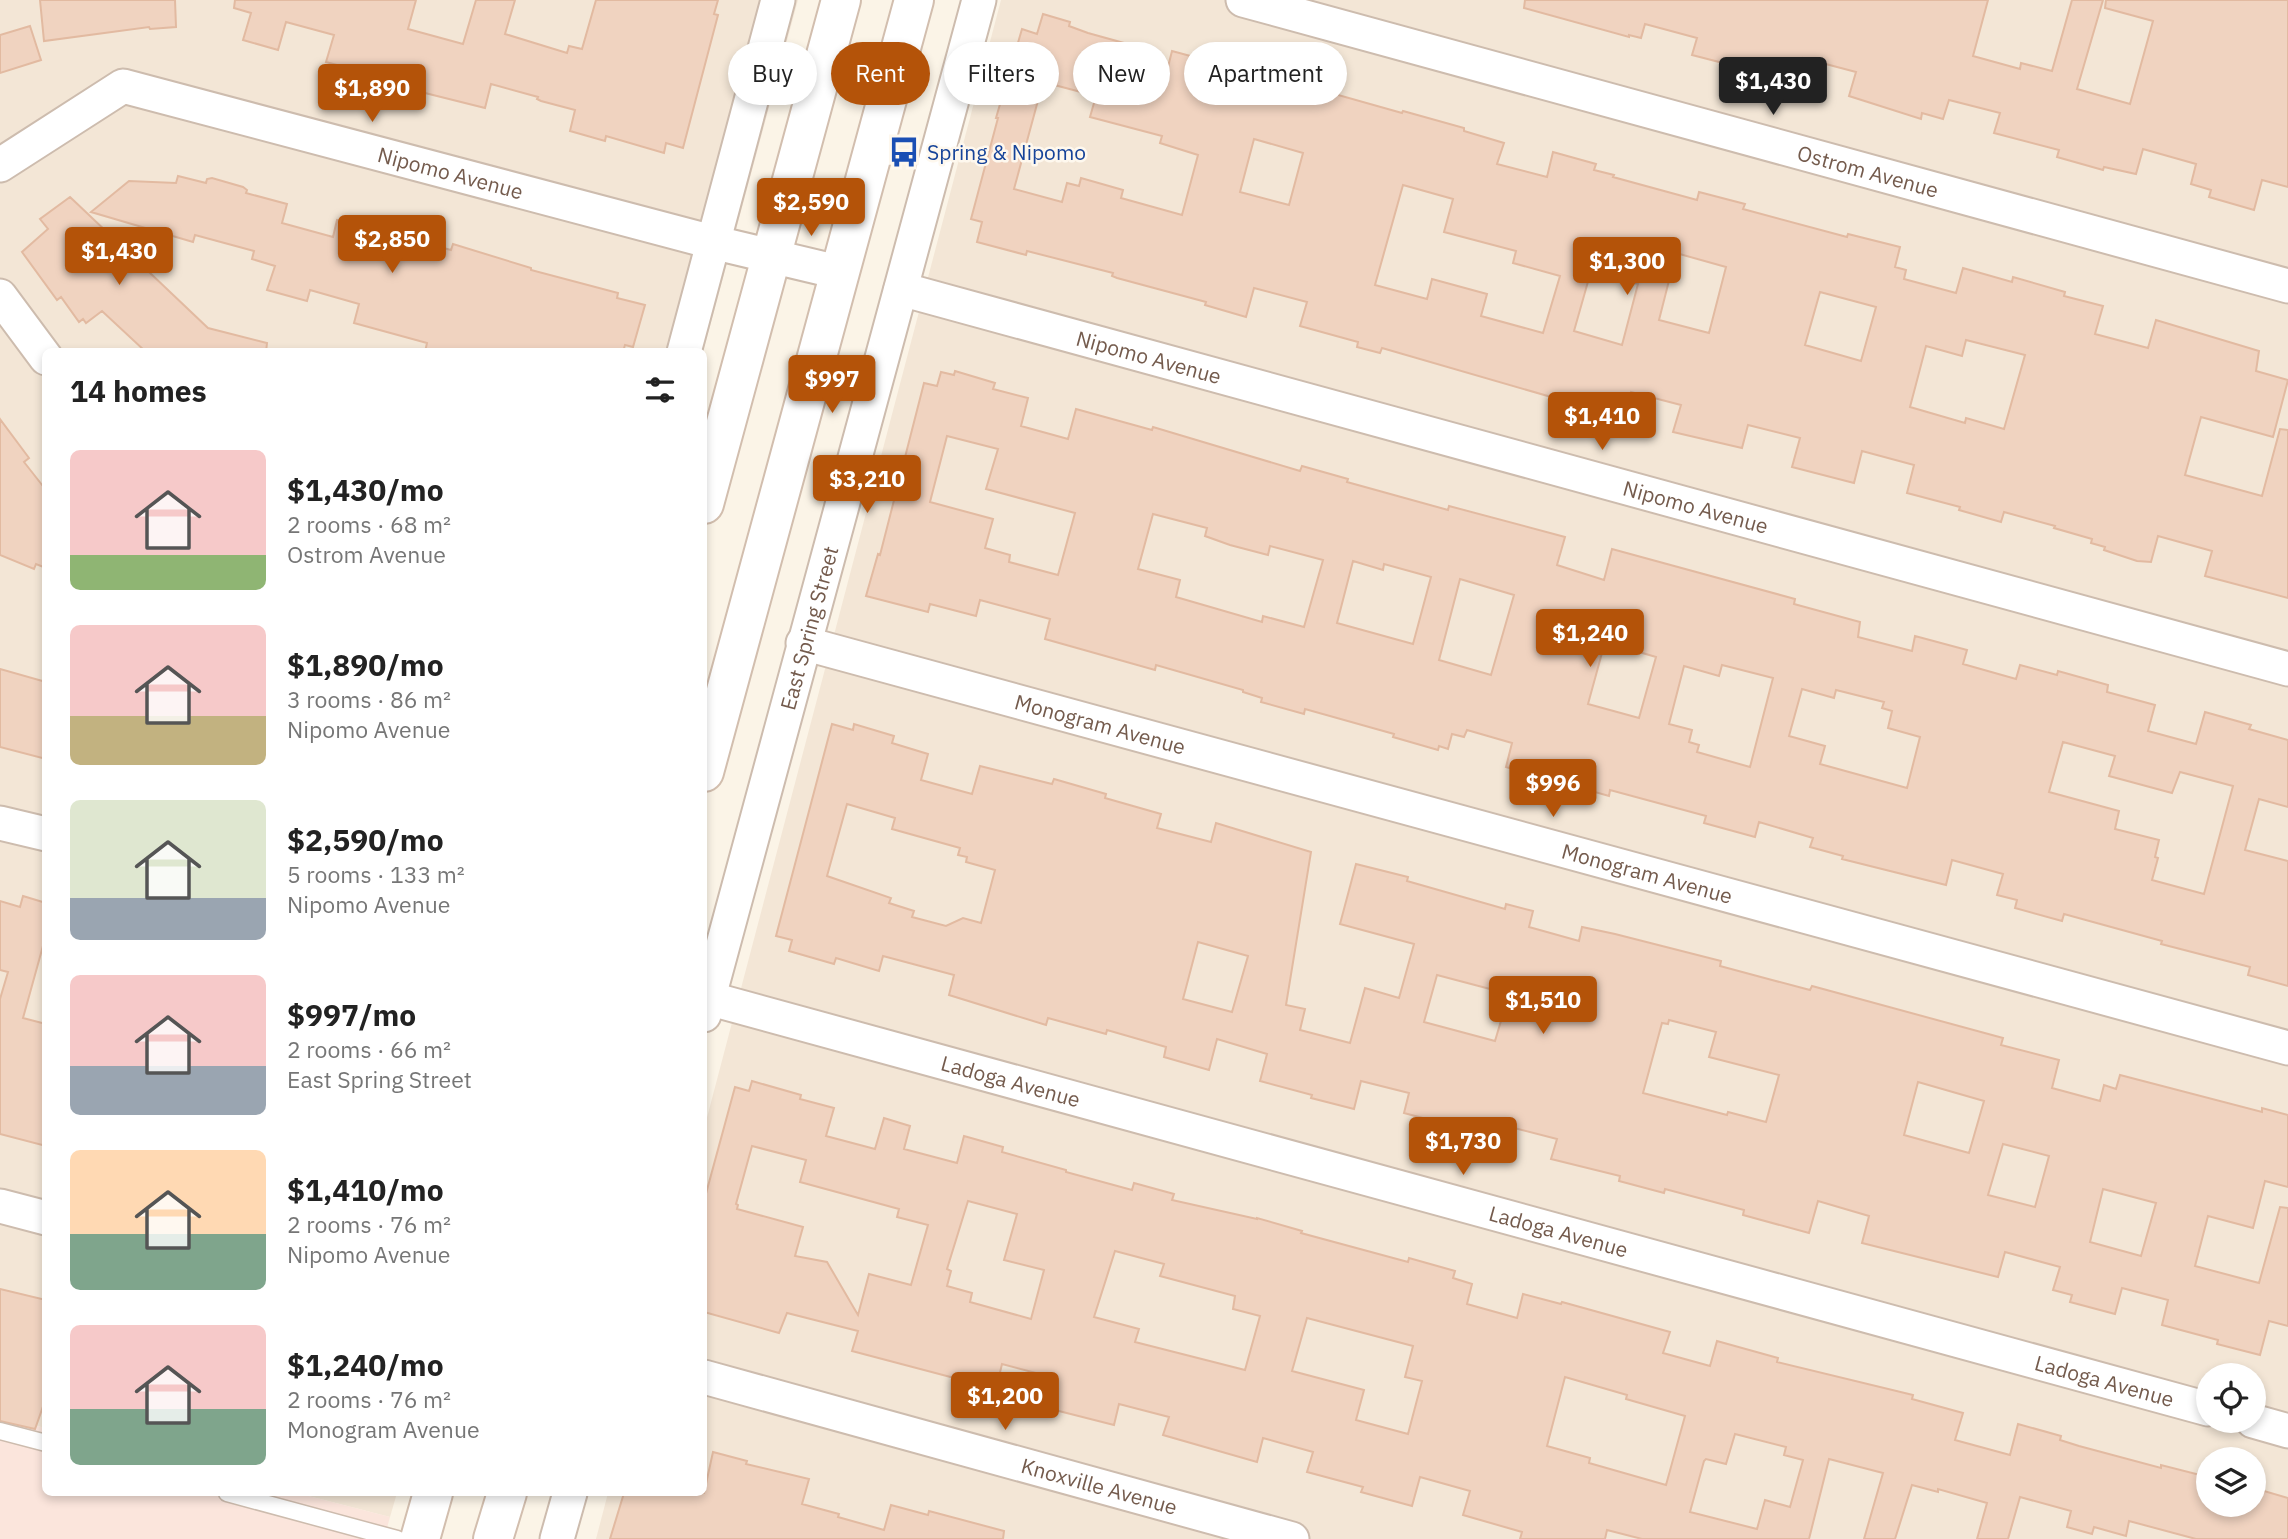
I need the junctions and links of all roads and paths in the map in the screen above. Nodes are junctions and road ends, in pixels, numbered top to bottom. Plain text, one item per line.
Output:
1 (778, 0) edge
2 (841, 0) edge
3 (914, 0) edge
4 (979, 0) edge
5 (1243, 0) edge
6 (0, 165) edge
7 (712, 242) junction
8 (771, 256) junction
9 (838, 272) junction
10 (2288, 286) edge
11 (901, 289) junction
12 (0, 296) edge
13 (685, 348) edge
14 (42, 353) edge
15 (707, 493) edge
16 (803, 643) junction
17 (2288, 668) edge
18 (707, 761) edge
19 (0, 823) edge
20 (42, 833) edge
21 (707, 996) edge
22 (707, 1004) edge
23 (2288, 1048) edge
24 (0, 1206) edge
25 (42, 1217) edge
26 (707, 1378) edge
27 (2196, 1406) edge
28 (2266, 1424) edge
29 (2288, 1430) edge
30 (0, 1431) edge
31 (42, 1442) edge
32 (238, 1496) edge
33 (431, 1496) edge
34 (507, 1496) edge
35 (569, 1496) edge
36 (500, 1537) edge
37 (397, 1539) edge
38 (420, 1539) edge
39 (558, 1539) edge
40 (1292, 1539) edge

1 - 7 street
2 - 8 main road
3 - 9 main road
4 - 11 street, East Spring Street
5 - 10 street, Ostrom Avenue
6 - 7 street, Nipomo Avenue
7 - 8 street, Nipomo Avenue
7 - 13 street
8 - 9 street, Nipomo Avenue
8 - 15 main road
9 - 18 main road
11 - 16 street, East Spring Street
11 - 17 street, Nipomo Avenue
12 - 14 street
16 - 21 street, East Spring Street
16 - 23 street, Monogram Avenue
19 - 20 street
22 - 27 street, Ladoga Avenue
24 - 25 street
26 - 40 street, Knoxville Avenue
28 - 29 street
30 - 31 lane
32 - 37 lane
33 - 38 main road
34 - 36 main road
35 - 39 street

